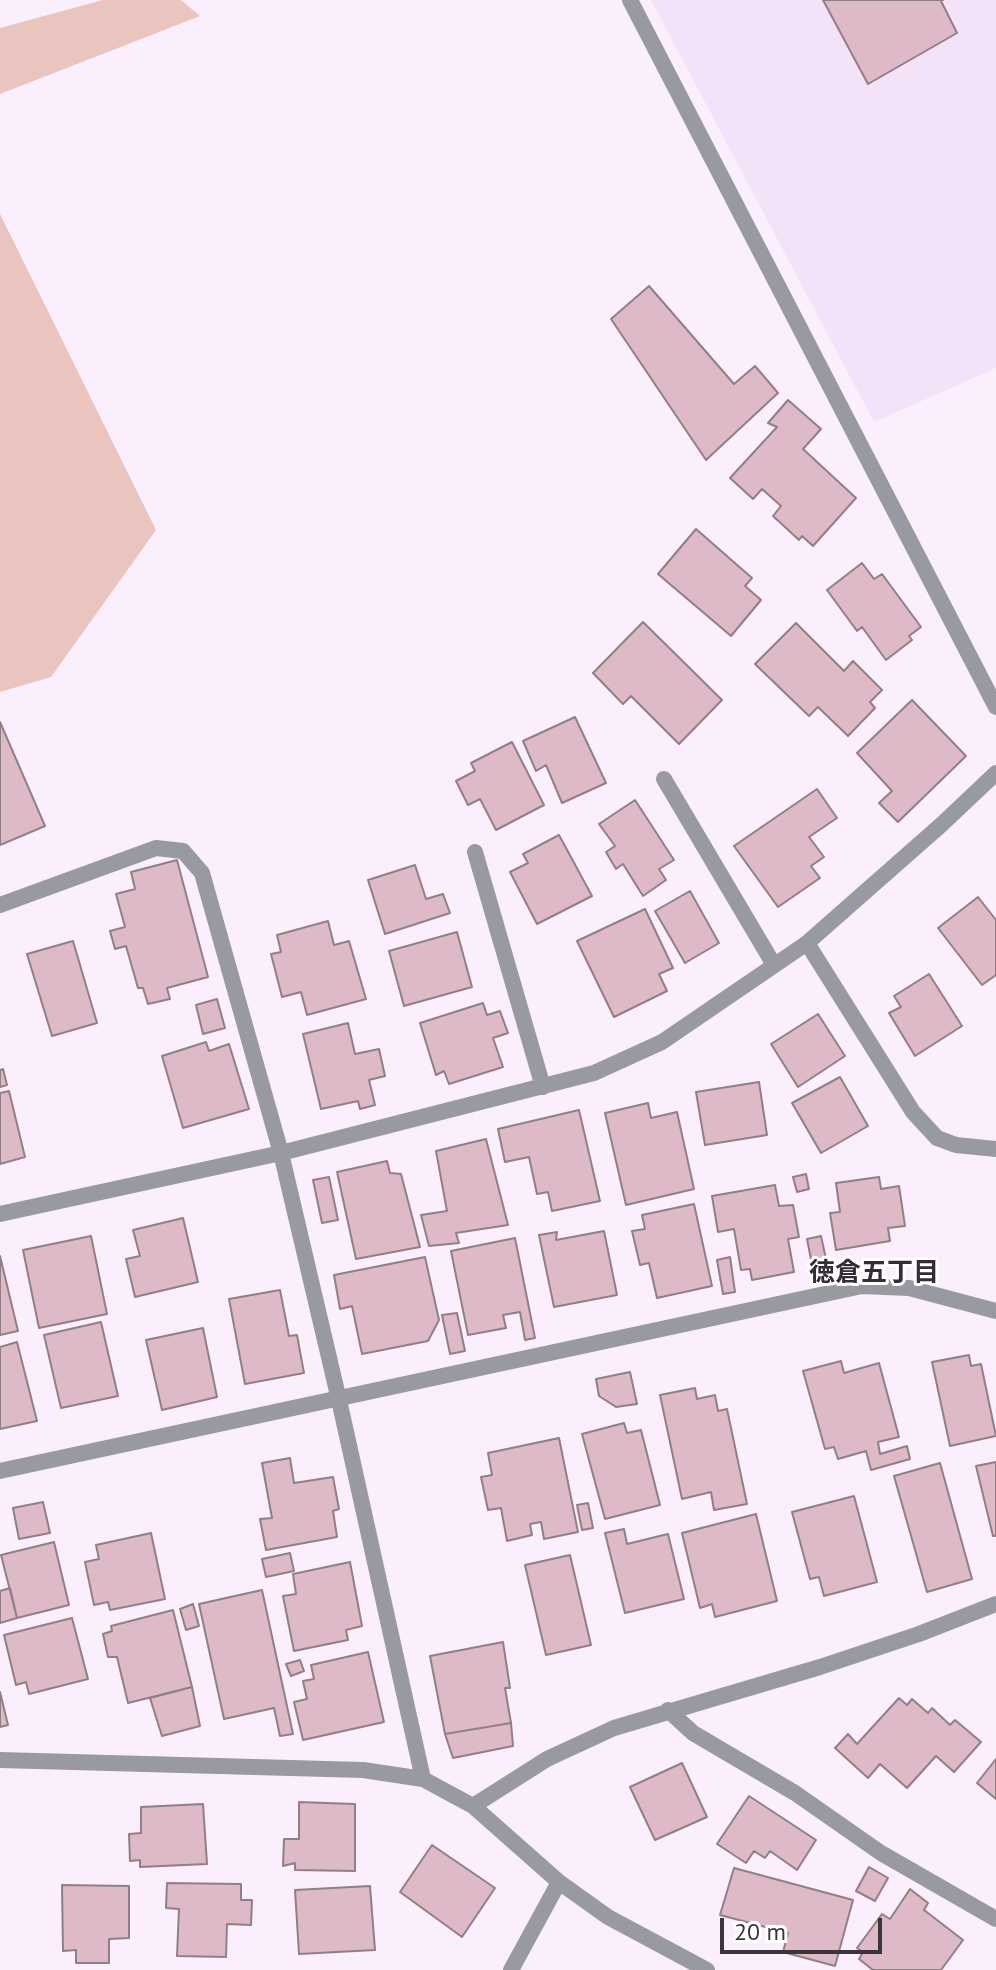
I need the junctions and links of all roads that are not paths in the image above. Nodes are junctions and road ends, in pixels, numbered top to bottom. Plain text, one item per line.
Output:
1 (630, 0) edge
2 (996, 707) edge
3 (996, 773) edge
4 (664, 779) dead end
5 (475, 852) dead end
6 (0, 905) edge
7 (807, 943) junction
8 (774, 965) junction
9 (543, 1087) junction
10 (996, 1149) edge
11 (281, 1153) junction
12 (0, 1214) edge
13 (996, 1311) edge
14 (339, 1400) junction
15 (0, 1471) edge
16 (996, 1604) edge
17 (668, 1710) junction
18 (0, 1760) edge
19 (423, 1779) junction
20 (473, 1806) junction
21 (559, 1882) junction
22 (996, 1919) edge
23 (511, 1970) edge
24 (707, 1970) edge

1 - 2 street
3 - 7 street
4 - 8 street
5 - 9 street
6 - 11 street
7 - 8 street
7 - 10 street
8 - 9 street
9 - 11 street
11 - 12 street
11 - 14 street
13 - 14 street
14 - 15 street
14 - 19 street
16 - 17 street
17 - 20 street
17 - 22 street
18 - 19 street
19 - 20 street
20 - 21 street
21 - 23 street
21 - 24 street

